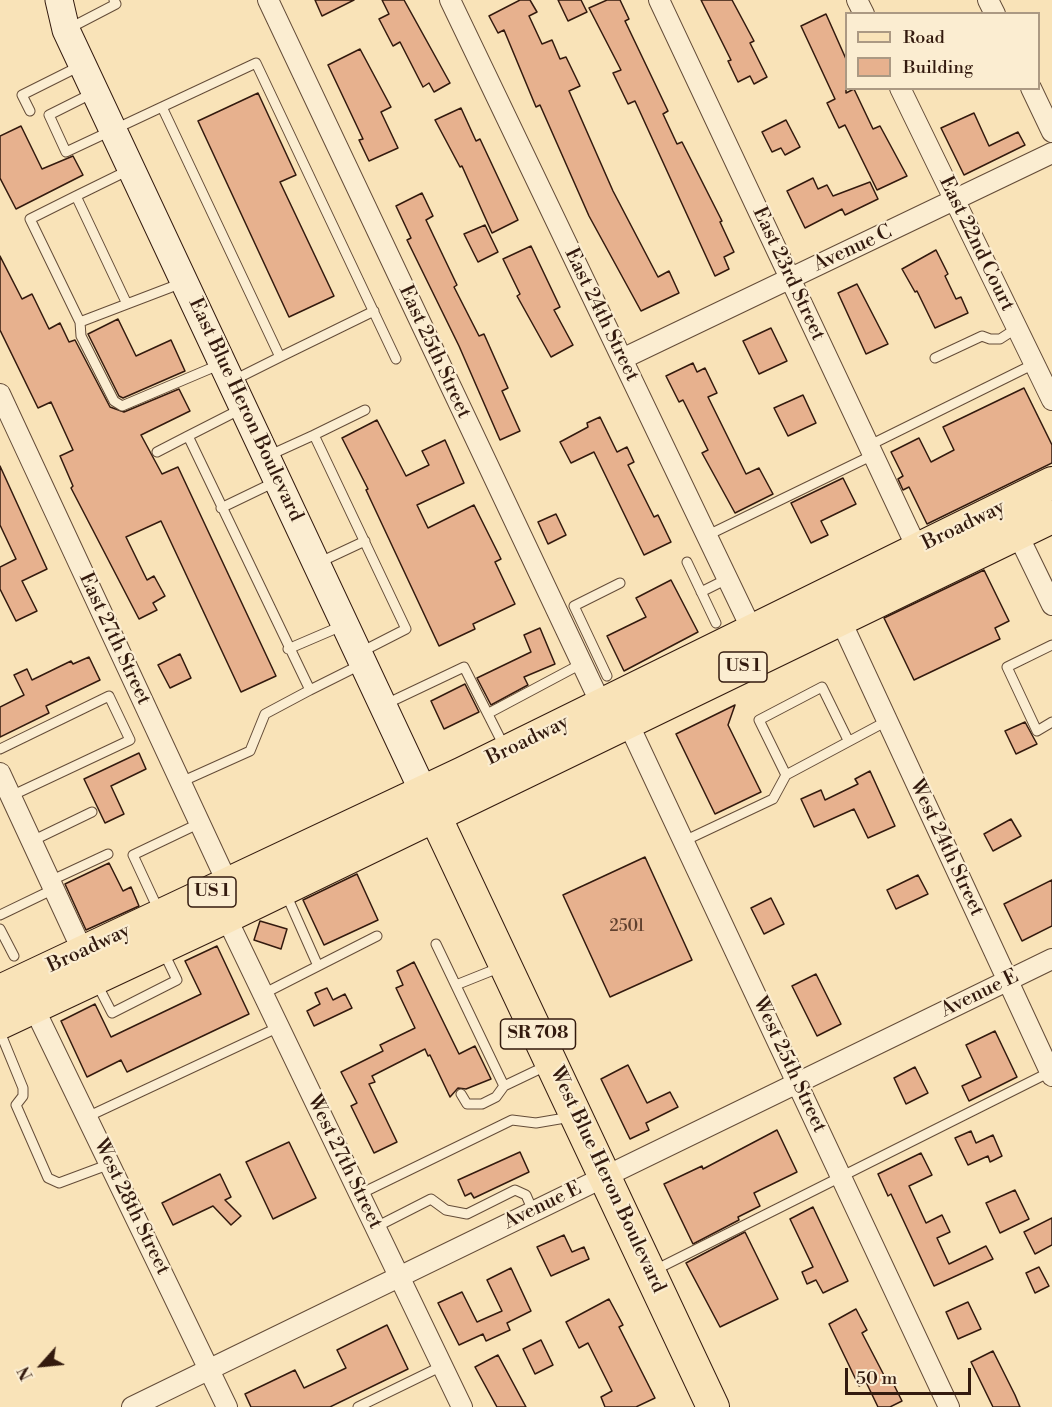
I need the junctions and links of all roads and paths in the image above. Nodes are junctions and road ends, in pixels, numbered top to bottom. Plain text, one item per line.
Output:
1 (39, 0) edge
2 (58, 0) edge
3 (268, 0) edge
4 (450, 0) edge
5 (659, 0) edge
6 (118, 1) edge
7 (66, 30) junction
8 (82, 65) junction
9 (901, 90) edge
10 (1032, 90) edge
11 (95, 92) junction
12 (162, 107) junction
13 (30, 111) dead end
14 (112, 129) junction
15 (1052, 132) edge
16 (1052, 153) edge
17 (131, 169) junction
18 (76, 196) junction
19 (954, 201) junction
20 (790, 280) junction
21 (184, 282) junction
22 (127, 304) junction
23 (374, 310) junction
24 (80, 322) junction
25 (1017, 328) junction
26 (280, 357) junction
27 (396, 358) dead end
28 (935, 358) dead end
29 (622, 359) junction
30 (1034, 364) junction
31 (227, 373) junction
32 (0, 393) edge
33 (1052, 400) edge
34 (243, 407) junction
35 (365, 410) dead end
36 (314, 435) junction
37 (188, 436) junction
38 (870, 450) junction
39 (158, 452) dead end
40 (272, 469) junction
41 (1052, 483) edge
42 (220, 508) junction
43 (1052, 517) edge
44 (1017, 533) junction
45 (706, 536) junction
46 (365, 541) junction
47 (917, 549) junction
48 (687, 562) dead end
49 (317, 564) junction
50 (727, 579) junction
51 (620, 583) dead end
52 (701, 592) junction
53 (1052, 605) edge
54 (565, 609) junction
55 (840, 619) junction
56 (716, 623) dead end
57 (345, 624) junction
58 (752, 630) junction
59 (1052, 645) edge
60 (288, 649) junction
61 (361, 658) junction
62 (581, 664) junction
63 (310, 690) junction
64 (604, 690) junction
65 (383, 705) junction
66 (489, 713) junction
67 (887, 721) junction
68 (1052, 722) edge
69 (628, 723) junction
70 (848, 740) junction
71 (0, 749) edge
72 (506, 751) junction
73 (0, 773) edge
74 (786, 774) junction
75 (181, 782) junction
76 (11, 796) junction
77 (429, 804) junction
78 (92, 812) dead end
79 (200, 823) junction
80 (32, 841) junction
81 (684, 841) junction
82 (108, 854) dead end
83 (228, 884) junction
84 (52, 885) junction
85 (284, 889) junction
86 (0, 915) edge
87 (162, 915) junction
88 (226, 917) junction
89 (0, 929) edge
90 (376, 936) dead end
91 (436, 944) dead end
92 (14, 956) dead end
93 (1052, 959) edge
94 (89, 966) junction
95 (318, 966) junction
96 (506, 966) junction
97 (1007, 981) junction
98 (456, 985) junction
99 (0, 990) edge
100 (263, 994) junction
101 (34, 1008) junction
102 (0, 1010) edge
103 (0, 1023) edge
104 (279, 1027) junction
105 (0, 1032) edge
106 (552, 1063) junction
107 (1051, 1074) edge
108 (799, 1084) junction
109 (504, 1086) junction
110 (461, 1094) dead end
111 (87, 1117) junction
112 (577, 1117) junction
113 (110, 1164) junction
114 (841, 1176) junction
115 (605, 1177) junction
116 (360, 1194) junction
117 (533, 1211) junction
118 (376, 1227) junction
119 (650, 1272) junction
120 (400, 1276) junction
121 (442, 1366) junction
122 (209, 1369) junction
123 (132, 1407) edge
124 (227, 1407) edge
125 (358, 1407) edge
126 (462, 1407) edge
127 (713, 1407) edge
128 (949, 1407) edge

1 - 7 main road, East Blue Heron Boulevard
2 - 7 main road, East Blue Heron Boulevard
3 - 54 street, East 25th Street
4 - 29 street, East 24th Street
5 - 20 street, East 23rd Street
6 - 7 lane
7 - 8 main road, East Blue Heron Boulevard
8 - 11 main road, East Blue Heron Boulevard
8 - 13 lane
9 - 19 street, East 22nd Court
10 - 15 street
11 - 14 main road, East Blue Heron Boulevard
11 - 14 lane
12 - 14 lane
12 - 23 lane
12 - 26 lane
14 - 17 main road, East Blue Heron Boulevard
16 - 19 street, Avenue C
17 - 18 lane
17 - 21 main road, East Blue Heron Boulevard
18 - 22 lane
18 - 24 lane
19 - 20 street, Avenue C
19 - 25 street, East 22nd Court
20 - 29 street, Avenue C
20 - 38 street, East 23rd Street
21 - 22 lane
21 - 31 main road, East Blue Heron Boulevard
22 - 24 lane
23 - 26 lane
23 - 27 lane
24 - 31 lane
25 - 28 lane
25 - 30 street, East 22nd Court
26 - 31 lane
29 - 45 street, East 24th Street
30 - 33 street, East 22nd Court
30 - 38 lane
31 - 34 main road, East Blue Heron Boulevard
32 - 75 street, East 27th Street
34 - 37 lane
34 - 40 main road, East Blue Heron Boulevard
35 - 36 lane
36 - 40 lane
36 - 46 lane
37 - 39 lane
37 - 42 lane
38 - 45 lane
38 - 47 street, East 23rd Street
40 - 42 lane
40 - 49 main road, East Blue Heron Boulevard
41 - 47 main road, Broadway / US 1
42 - 60 lane
43 - 44 main road, Broadway / US 1
44 - 53 street
44 - 55 main road, Broadway / US 1
45 - 50 street, East 24th Street
46 - 49 lane
46 - 61 lane
47 - 58 main road, Broadway / US 1
48 - 52 lane
49 - 57 main road, East Blue Heron Boulevard
50 - 52 lane
50 - 58 street, East 24th Street
51 - 54 lane
52 - 56 lane
54 - 62 street, East 25th Street
54 - 64 lane
55 - 67 street, West 24th Street
55 - 69 main road, Broadway / US 1
57 - 60 lane
57 - 61 main road, East Blue Heron Boulevard
58 - 64 main road, Broadway / US 1
59 - 68 lane
60 - 63 lane
61 - 63 lane
61 - 65 main road, East Blue Heron Boulevard
62 - 64 street, East 25th Street
62 - 66 lane
63 - 75 lane
64 - 72 main road, Broadway / US 1
65 - 66 lane
65 - 77 main road, East Blue Heron Boulevard
66 - 72 lane
67 - 70 lane
67 - 97 street, West 24th Street
69 - 77 main road, Broadway / US 1
69 - 81 street, West 25th Street
70 - 74 lane
70 - 74 lane
71 - 76 lane
72 - 77 main road, Broadway / US 1
73 - 76 street
74 - 81 lane
75 - 79 street, East 27th Street
76 - 80 street
77 - 83 main road, Broadway / US 1
77 - 85 main road, Broadway / US 1
77 - 96 main road, West Blue Heron Boulevard / SR 708
78 - 80 lane
79 - 83 street, East 27th Street
79 - 87 lane
80 - 84 street
81 - 108 street, West 25th Street
82 - 84 lane
83 - 87 main road, Broadway / US 1
84 - 86 lane
84 - 94 street
85 - 88 main road, Broadway / US 1
85 - 95 lane
87 - 94 main road, Broadway / US 1
88 - 94 main road, Broadway / US 1
88 - 100 street, West 27th Street
89 - 92 lane
90 - 95 lane
91 - 98 lane
93 - 97 street, Avenue E
94 - 99 main road, Broadway / US 1
94 - 101 main road, Broadway / US 1
94 - 102 main road
95 - 100 lane
96 - 98 lane
96 - 106 main road, West Blue Heron Boulevard / SR 708
97 - 107 street, West 24th Street
97 - 108 street, Avenue E
98 - 109 lane
100 - 104 street, West 27th Street
101 - 103 main road, Broadway / US 1
101 - 111 street, West 28th Street
104 - 111 lane
104 - 116 street, West 27th Street
105 - 113 lane
106 - 109 lane
106 - 112 main road, West Blue Heron Boulevard / SR 708
107 - 114 lane
108 - 114 street, West 25th Street
108 - 115 street, Avenue E
109 - 110 lane
111 - 113 street, West 28th Street
112 - 115 main road, West Blue Heron Boulevard / SR 708
112 - 116 lane
113 - 122 street, West 28th Street
114 - 119 lane
114 - 128 street, West 25th Street
115 - 117 street, Avenue E
115 - 119 main road, West Blue Heron Boulevard / SR 708
116 - 118 street, West 27th Street
117 - 118 lane
117 - 120 street, Avenue E
118 - 120 street, West 27th Street
119 - 127 main road, West Blue Heron Boulevard / SR 708
120 - 121 street, West 27th Street
120 - 122 street, Avenue E
121 - 125 lane
121 - 126 street, West 27th Street
122 - 123 street, Avenue E
122 - 124 street, West 28th Street

